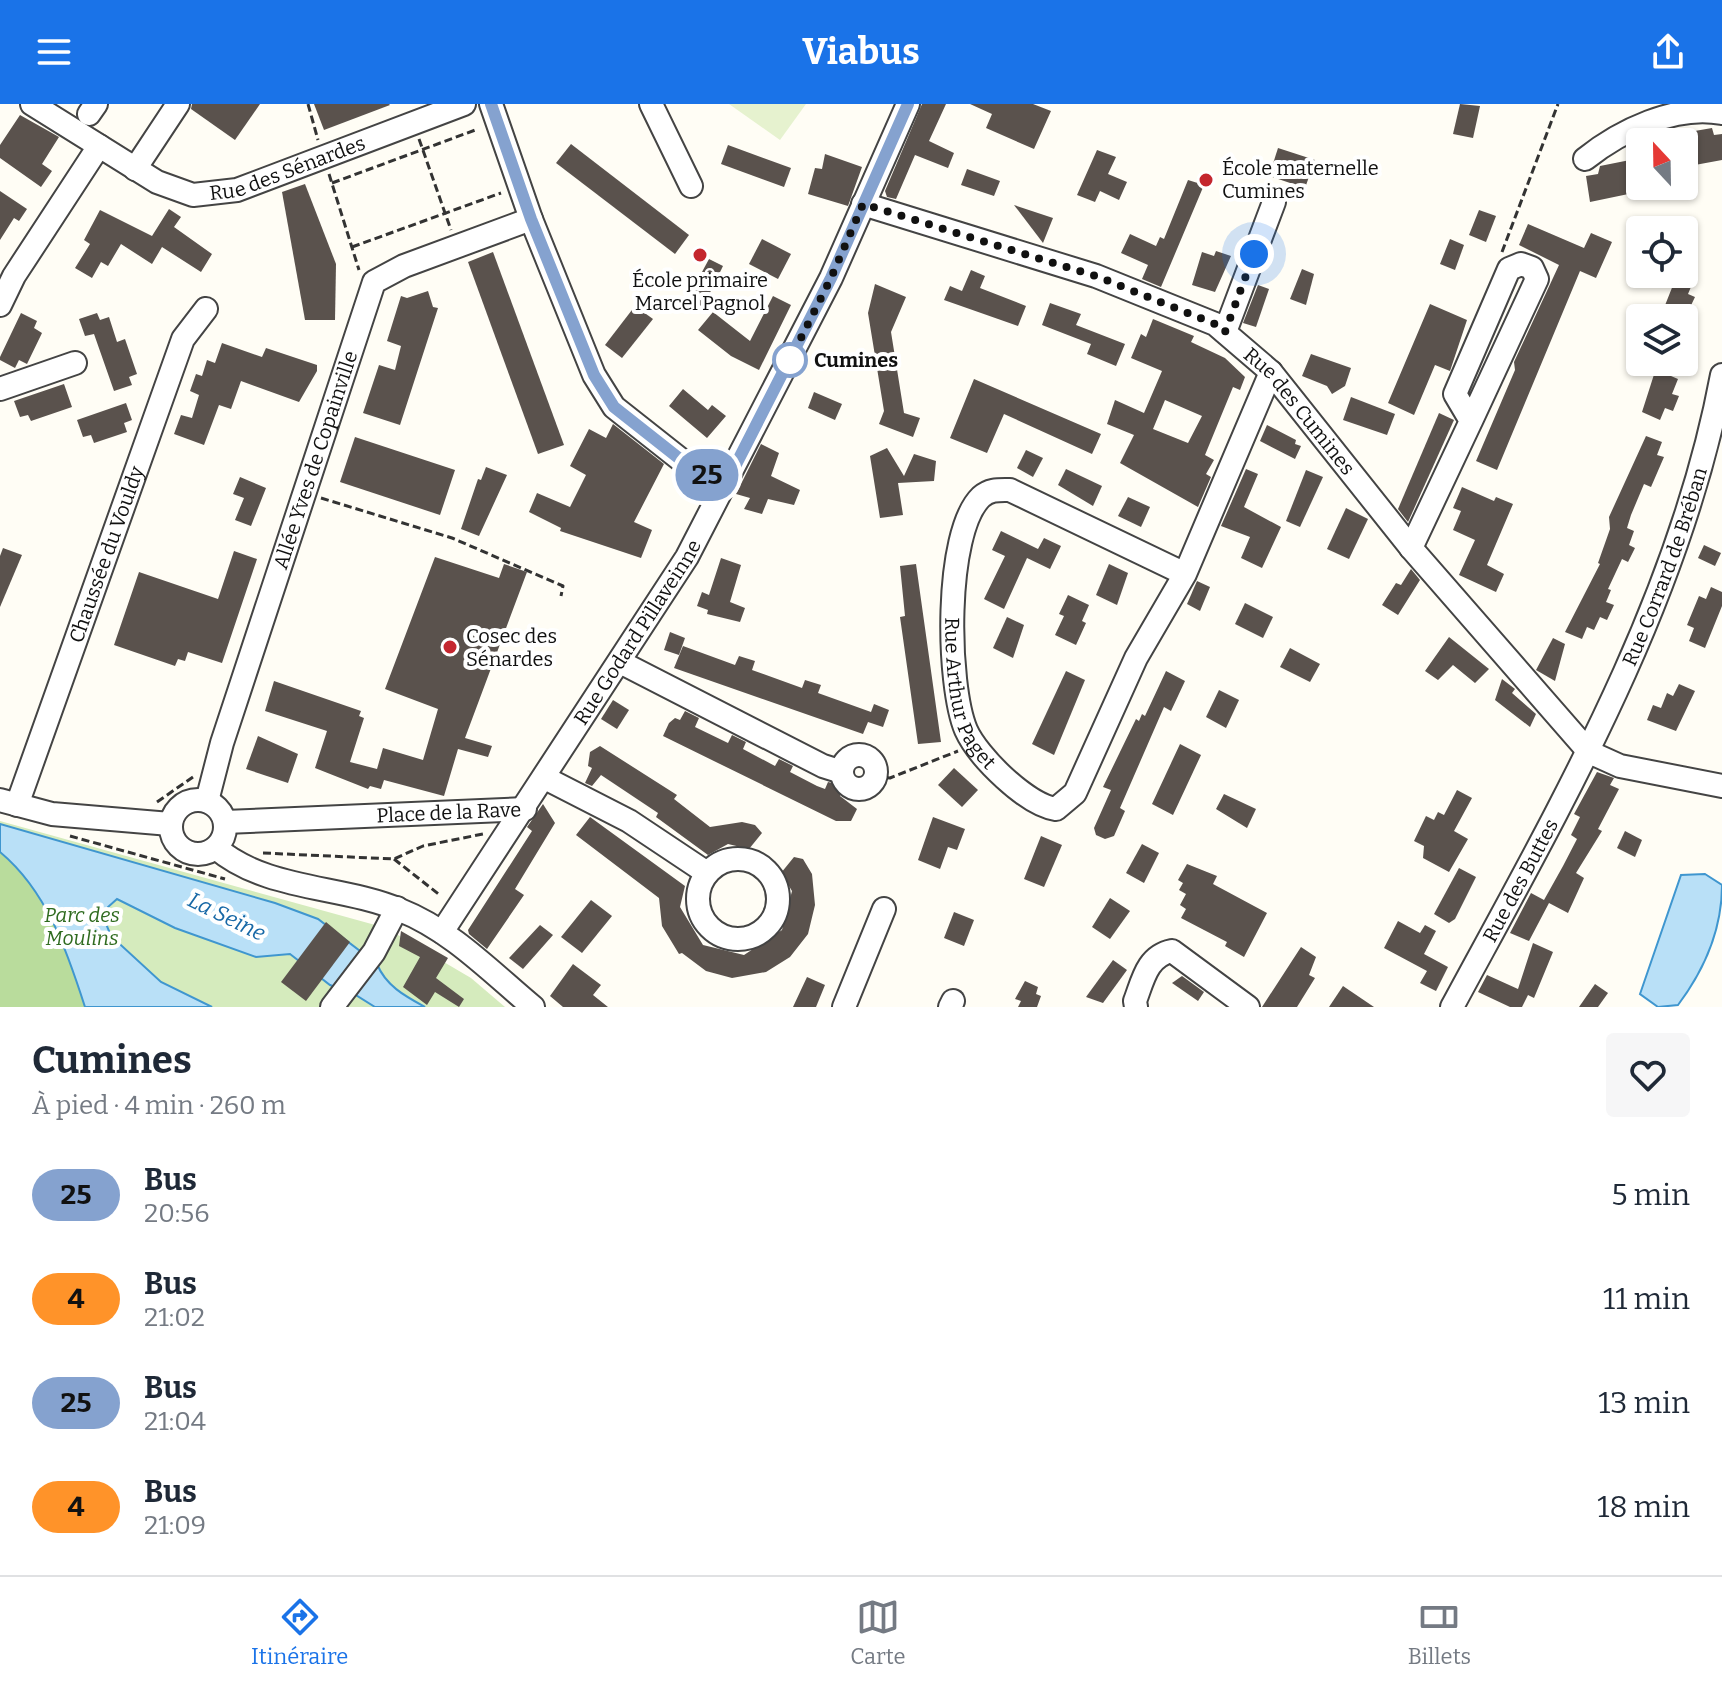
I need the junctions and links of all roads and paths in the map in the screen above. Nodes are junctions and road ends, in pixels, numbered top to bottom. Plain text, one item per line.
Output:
1 (32, 104) edge
2 (178, 104) edge
3 (308, 104) edge
4 (464, 104) edge
5 (651, 104) edge
6 (908, 104) edge
7 (1558, 104) edge
8 (494, 113) edge
9 (1722, 113) edge
10 (414, 123) junction
11 (99, 146) junction
12 (423, 150) junction
13 (323, 156) junction
14 (1585, 159) dead end
15 (135, 169) junction
16 (332, 183) junction
17 (691, 186) dead end
18 (520, 187) junction
19 (1274, 202) dead end
20 (863, 204) junction
21 (445, 212) junction
22 (531, 219) junction
23 (457, 246) junction
24 (352, 247) junction
25 (1509, 269) joint
26 (361, 274) dead end
27 (0, 305) edge
28 (206, 309) dead end
29 (1225, 332) junction
30 (75, 363) dead end
31 (1271, 372) junction
32 (1722, 375) edge
33 (0, 389) edge
34 (726, 484) junction
35 (305, 492) junction
36 (1411, 548) junction
37 (1185, 574) junction
38 (561, 596) dead end
39 (620, 662) junction
40 (975, 744) junction
41 (1589, 752) junction
42 (195, 776) dead end
43 (875, 777) joint
44 (545, 778) junction
45 (1722, 786) edge
46 (207, 801) junction
47 (8, 803) edge
48 (144, 806) dead end
49 (525, 809) junction
50 (225, 822) junction
51 (170, 824) junction
52 (490, 833) dead end
53 (216, 848) junction
54 (253, 851) dead end
55 (394, 859) junction
56 (707, 873) dead end
57 (443, 903) dead end
58 (397, 908) junction
59 (884, 909) dead end
60 (442, 932) junction
61 (337, 1001) edge
62 (533, 1007) edge
63 (844, 1007) edge
64 (1136, 1007) edge
65 (1248, 1007) edge
66 (1452, 1007) edge

1 - 11 street, Rue des Sénardes
2 - 15 street
3 - 13 path
4 - 10 street, Rue des Sénardes
5 - 17 street
6 - 20 street, Rue Godard Pillaveinne
7 - 25 path
8 - 12 path
8 - 18 street
9 - 14 street
10 - 12 path
10 - 13 street, Rue des Sénardes
11 - 15 street, Rue des Sénardes
11 - 27 street
12 - 16 path
12 - 21 path
13 - 15 street, Rue des Sénardes
13 - 16 path
16 - 24 path
18 - 21 path
18 - 22 street
19 - 29 street
20 - 29 street, Rue des Cumines
20 - 34 street, Rue Godard Pillaveinne
21 - 23 path
21 - 24 path
22 - 23 street, Allée Yves de Copainville
22 - 34 street
23 - 35 street, Allée Yves de Copainville
24 - 26 path
25 - 36 street
28 - 47 street, Chaussée du Vouldy
29 - 31 street, Rue des Cumines
30 - 33 street
31 - 36 street, Rue des Cumines
31 - 37 street, Rue Arthur Paget
32 - 41 street, Rue Corrard de Bréban
34 - 39 street, Rue Godard Pillaveinne
35 - 38 path
35 - 46 street, Allée Yves de Copainville
36 - 41 street, Rue des Cumines
37 - 40 street, Rue Arthur Paget
37 - 40 street, Rue Arthur Paget
39 - 43 street
39 - 44 street, Rue Godard Pillaveinne
40 - 43 path
41 - 45 street
41 - 66 street, Rue des Buttes
42 - 48 path
44 - 49 street, Rue Godard Pillaveinne
44 - 56 street
46 - 50 street
46 - 51 street
47 - 51 street, Chaussée du Vouldy
49 - 50 street, Place de la Rave
49 - 60 street, Place de la Rave
50 - 53 street
51 - 53 street
52 - 55 path
53 - 58 street
54 - 55 path
55 - 57 path
58 - 60 street
58 - 61 street
59 - 63 street
60 - 62 street
64 - 65 street

